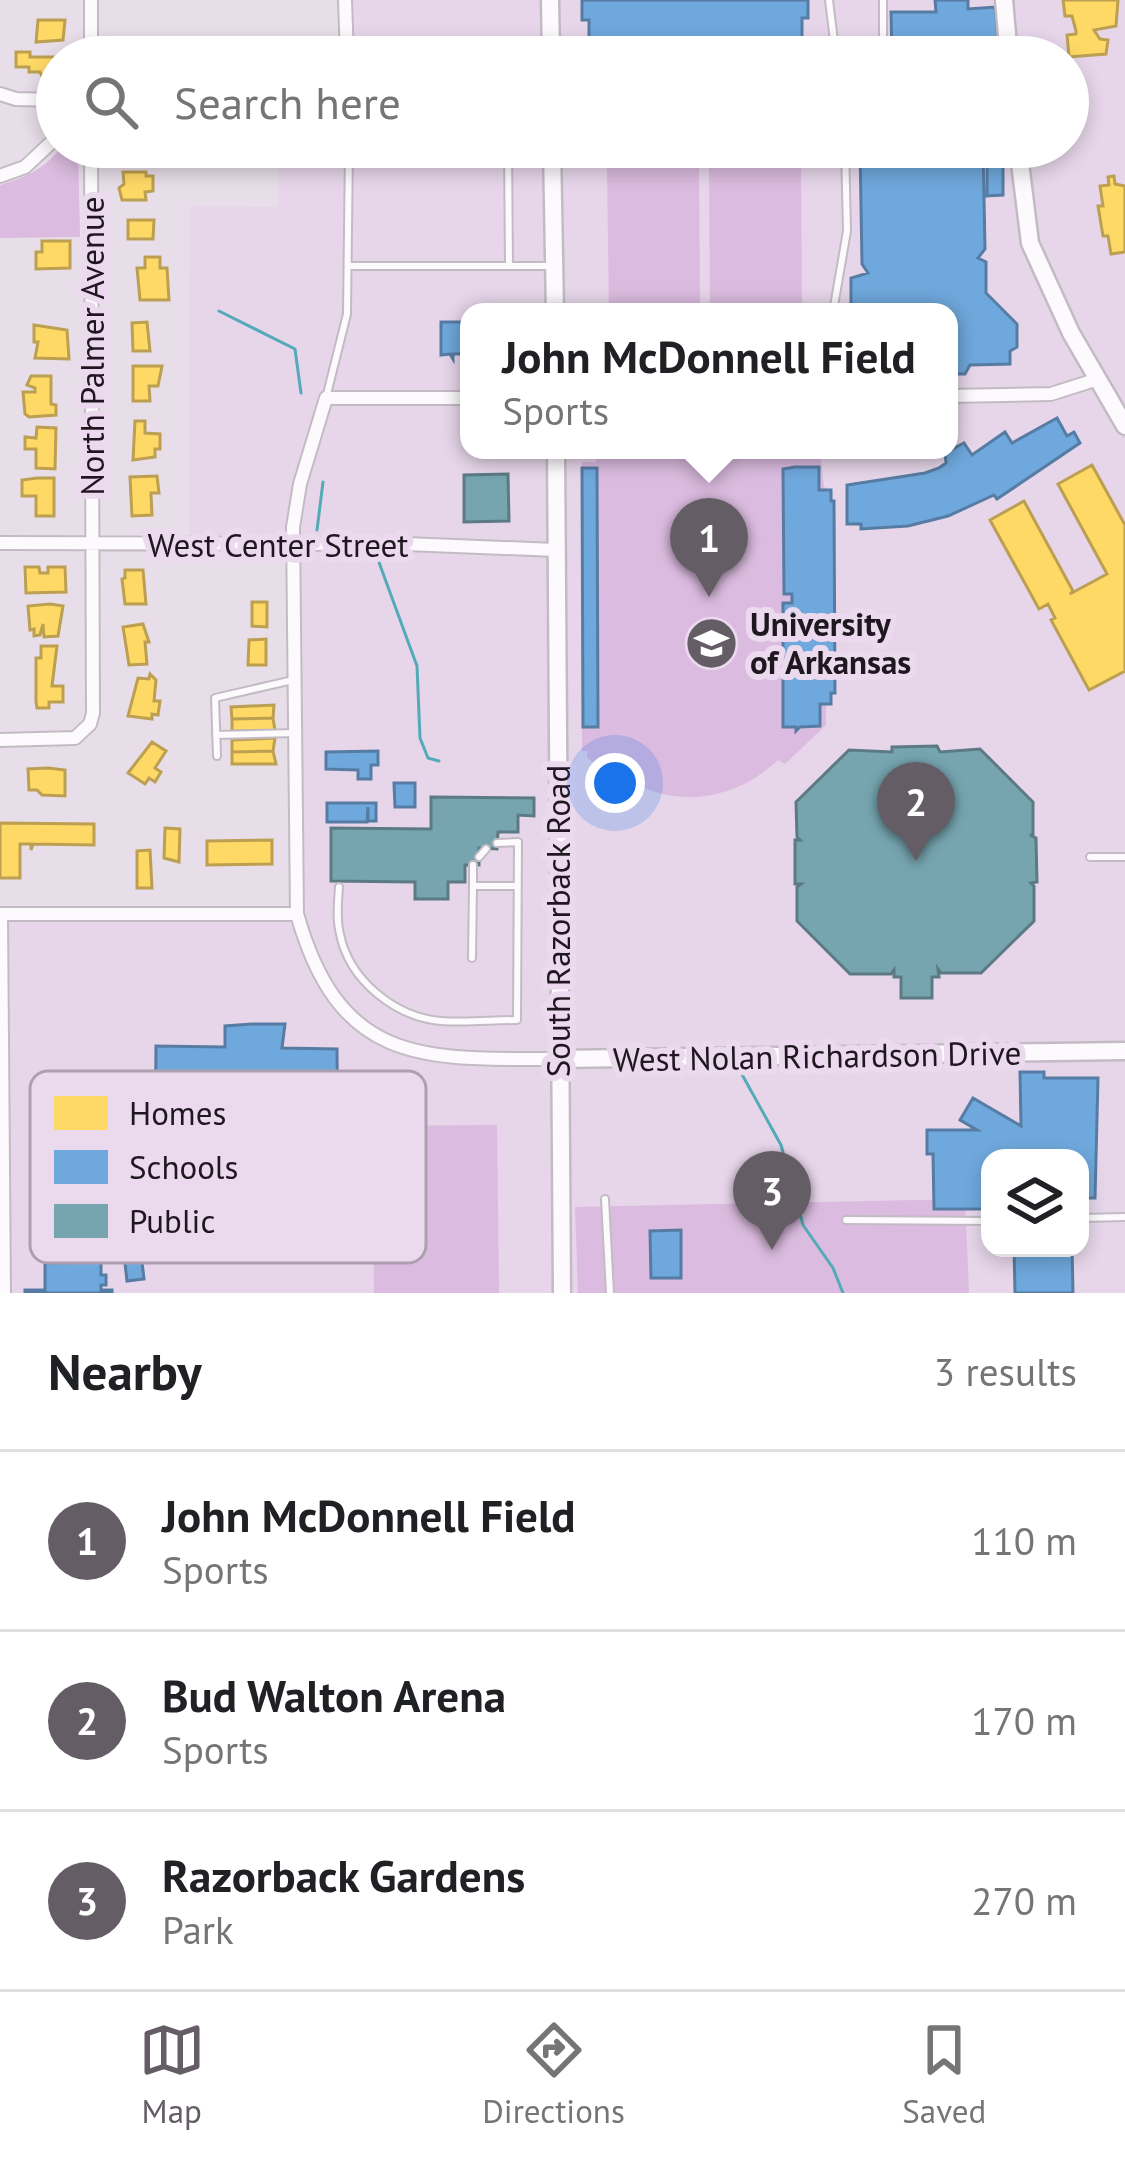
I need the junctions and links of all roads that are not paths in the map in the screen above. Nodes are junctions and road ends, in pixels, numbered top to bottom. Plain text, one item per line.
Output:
1 (91, 0) edge
2 (345, 0) edge
3 (550, 0) edge
4 (829, 0) edge
5 (883, 0) edge
6 (1004, 0) edge
7 (91, 36) edge
8 (346, 36) edge
9 (551, 36) edge
10 (833, 36) edge
11 (883, 36) edge
12 (1008, 36) edge
13 (0, 94) edge
14 (36, 99) edge
15 (36, 157) edge
16 (91, 168) edge
17 (349, 168) edge
18 (508, 168) edge
19 (553, 168) edge
20 (846, 168) edge
21 (1021, 168) edge
22 (0, 176) edge
23 (349, 266) junction
24 (509, 266) junction
25 (555, 266) junction
26 (555, 303) edge
27 (835, 303) edge
28 (1097, 380) junction
29 (958, 395) edge
30 (326, 398) junction
31 (460, 398) edge
32 (1125, 426) edge
33 (556, 459) edge
34 (0, 543) edge
35 (295, 543) junction
36 (94, 544) junction
37 (556, 550) junction
38 (296, 679) junction
39 (297, 733) junction
40 (216, 735) junction
41 (0, 740) edge
42 (217, 756) dead end
43 (497, 843) dead end
44 (486, 849) dead end
45 (479, 857) dead end
46 (1090, 857) dead end
47 (1125, 857) edge
48 (473, 866) dead end
49 (472, 886) junction
50 (517, 886) junction
51 (339, 887) dead end
52 (0, 914) edge
53 (297, 914) junction
54 (472, 958) dead end
55 (0, 975) edge
56 (1125, 1052) edge
57 (559, 1059) junction
58 (0, 1104) edge
59 (605, 1199) dead end
60 (1125, 1217) edge
61 (1089, 1218) edge
62 (846, 1220) dead end
63 (981, 1221) edge
64 (4, 1293) edge
65 (562, 1293) edge
66 (610, 1293) edge

1 - 7 street
2 - 8 street
3 - 9 main road
4 - 10 lane
5 - 11 lane
6 - 12 main road
13 - 14 street
15 - 22 street
16 - 36 street, North Palmer Avenue
17 - 23 lane
18 - 24 lane
19 - 25 main road
20 - 27 lane
21 - 28 main road
23 - 24 lane
23 - 30 lane
24 - 25 lane
25 - 26 main road
28 - 29 street
28 - 32 main road
30 - 31 street
30 - 35 street, West Nolan Richardson Drive
33 - 37 main road, South Razorback Road
34 - 36 street, West Center Street
35 - 36 street, West Center Street
35 - 37 street, West Center Street
35 - 38 street, West Nolan Richardson Drive
36 - 41 street, North Palmer Avenue
37 - 57 main road, South Razorback Road
38 - 39 street, West Nolan Richardson Drive
38 - 40 lane
39 - 40 lane
39 - 53 street, West Nolan Richardson Drive
40 - 42 lane
43 - 50 lane
44 - 45 lane
46 - 47 lane
48 - 49 lane
49 - 50 lane
49 - 54 lane
50 - 51 lane
52 - 53 street
52 - 55 street
53 - 57 street, West Nolan Richardson Drive
55 - 58 street
56 - 57 main road, West Nolan Richardson Drive
57 - 65 main road, South Razorback Road
58 - 64 street
59 - 66 lane
60 - 61 lane
62 - 63 lane

